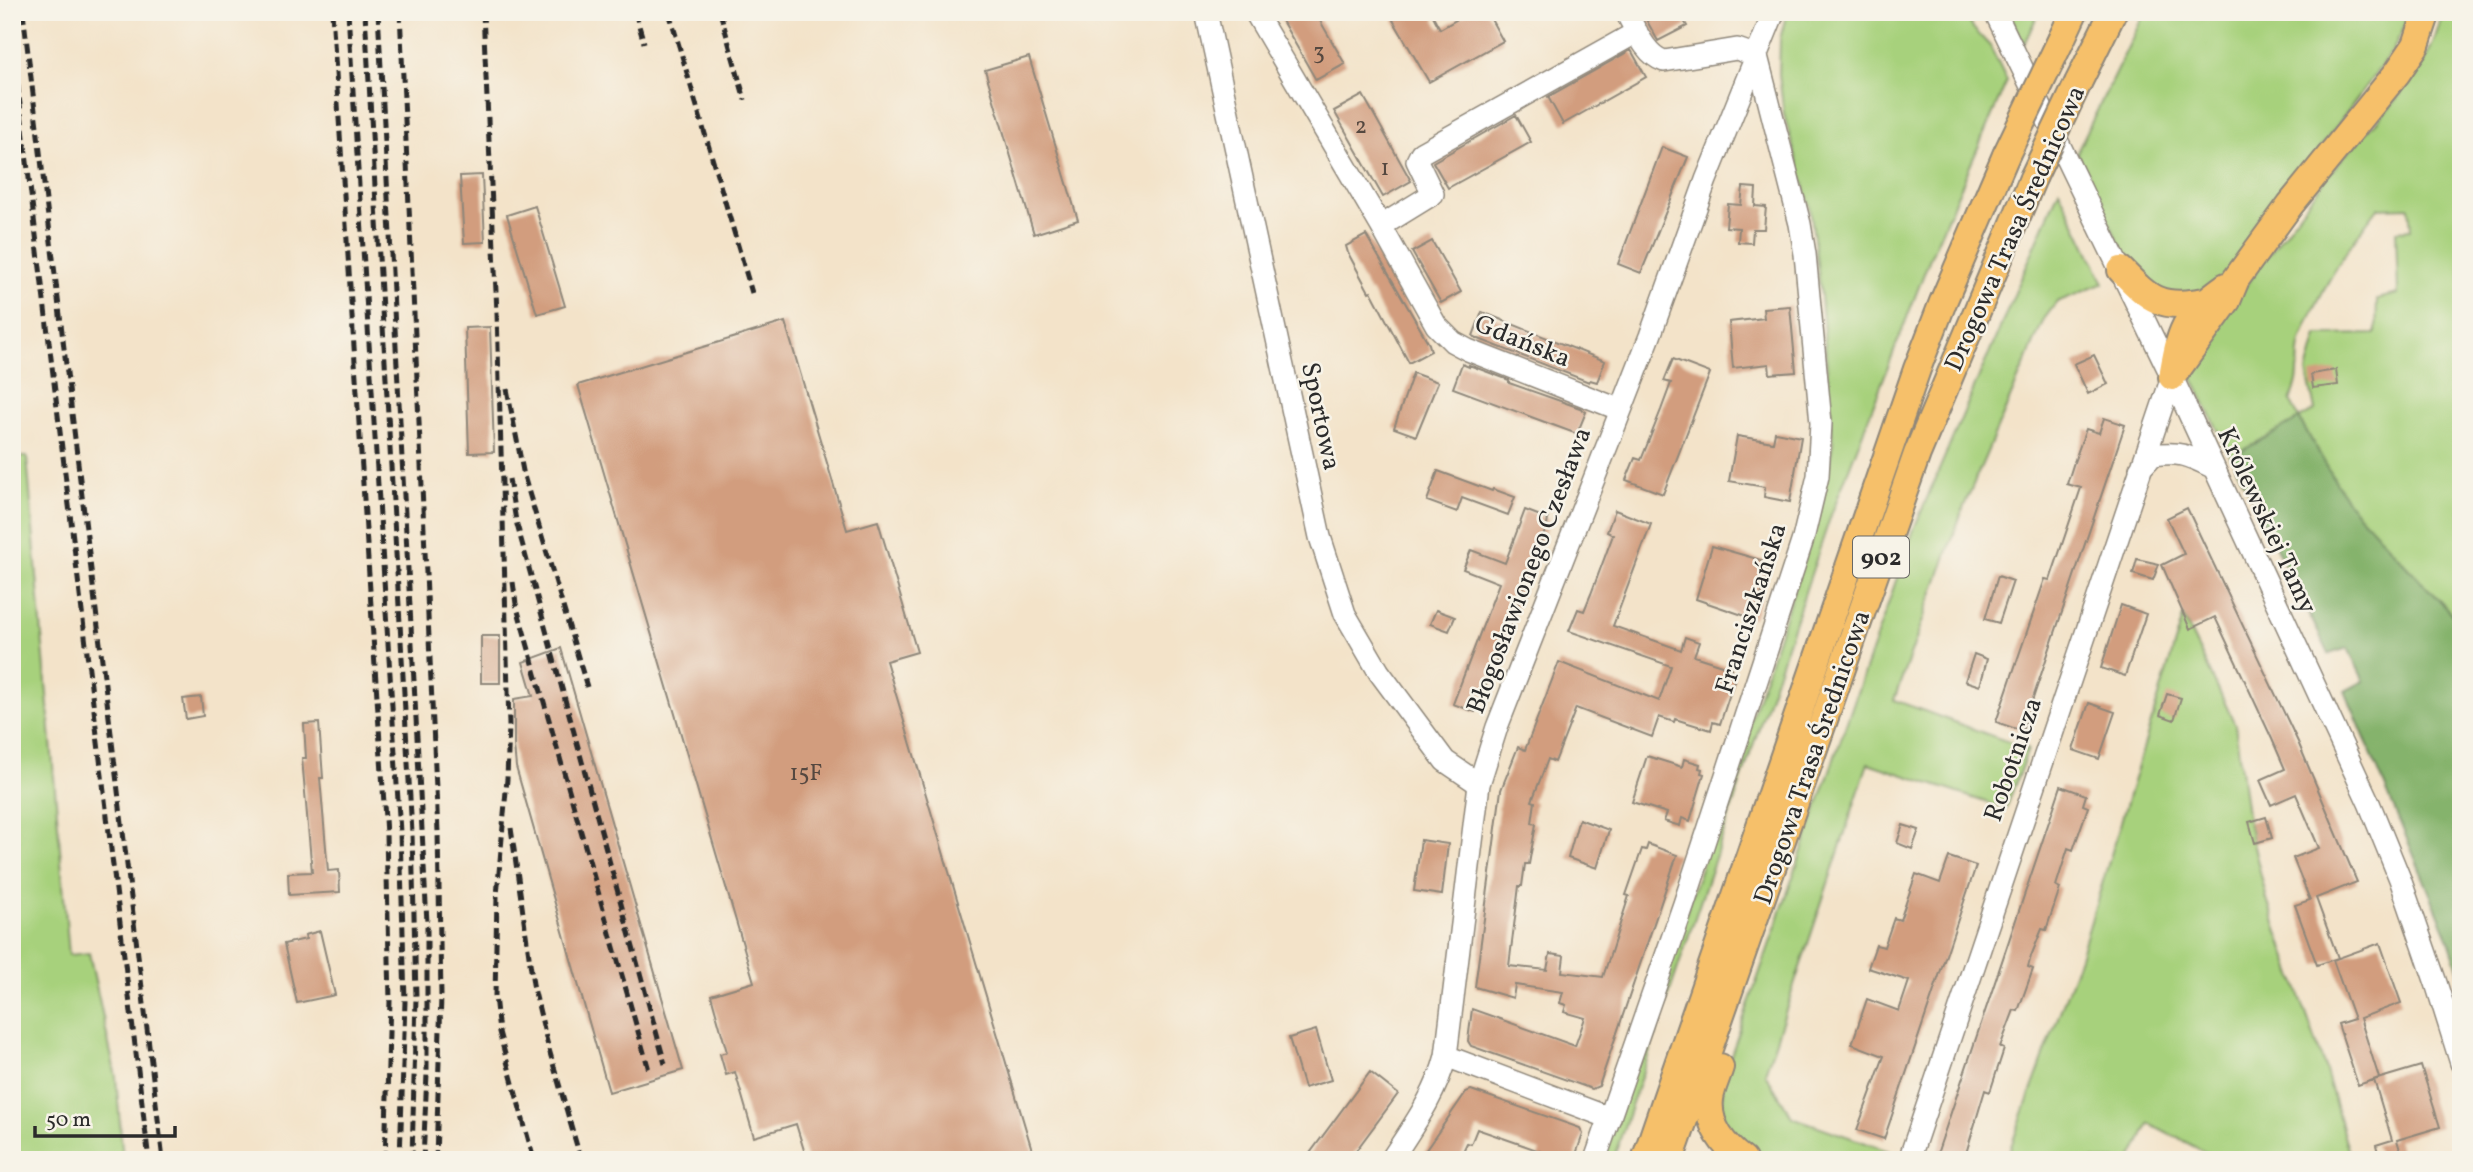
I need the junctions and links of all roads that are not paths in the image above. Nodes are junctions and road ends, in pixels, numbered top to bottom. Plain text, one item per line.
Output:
1 (1206, 12) edge
2 (1255, 12) edge
3 (1626, 12) edge
4 (1774, 12) edge
5 (1995, 12) edge
6 (2074, 12) edge
7 (2113, 12) edge
8 (2427, 12) edge
9 (1637, 32) junction
10 (1757, 56) junction
11 (1381, 226) junction
12 (2121, 270) junction
13 (2236, 279) junction
14 (2205, 301) junction
15 (2172, 377) junction
16 (1620, 410) junction
17 (2212, 467) junction
18 (2140, 469) junction
19 (1479, 784) junction
20 (1747, 943) junction
21 (1446, 1056) junction
22 (2461, 1063) edge
23 (1610, 1118) junction
24 (1391, 1160) edge
25 (1595, 1160) edge
26 (1645, 1160) edge
27 (1670, 1160) edge
28 (1743, 1160) edge
29 (1909, 1160) edge

1 - 19 street, Sportowa
2 - 11 street
3 - 9 street
4 - 10 street, Błogosławionego Czesława
5 - 12 street, Królewskiej Tamy
6 - 26 main road, Drogowa Trasa Średnicowa / 902, bridge
7 - 20 main road, Drogowa Trasa Średnicowa / 902, bridge
8 - 13 main road
9 - 10 street
9 - 11 street
10 - 16 street, Błogosławionego Czesława
10 - 23 street, Franciszkańska
11 - 16 street, Gdańska
12 - 14 main road
12 - 15 street, Królewskiej Tamy
13 - 14 main road
13 - 15 main road
14 - 15 main road
15 - 17 street, Królewskiej Tamy
15 - 18 street, Robotnicza
16 - 19 street, Błogosławionego Czesława
17 - 18 street
17 - 22 street, Królewskiej Tamy
18 - 29 street, Robotnicza
19 - 21 street, Błogosławionego Czesława
20 - 27 main road, Drogowa Trasa Średnicowa / 902
20 - 28 main road
21 - 23 street
21 - 24 street, Błogosławionego Czesława
23 - 25 street, Franciszkańska

